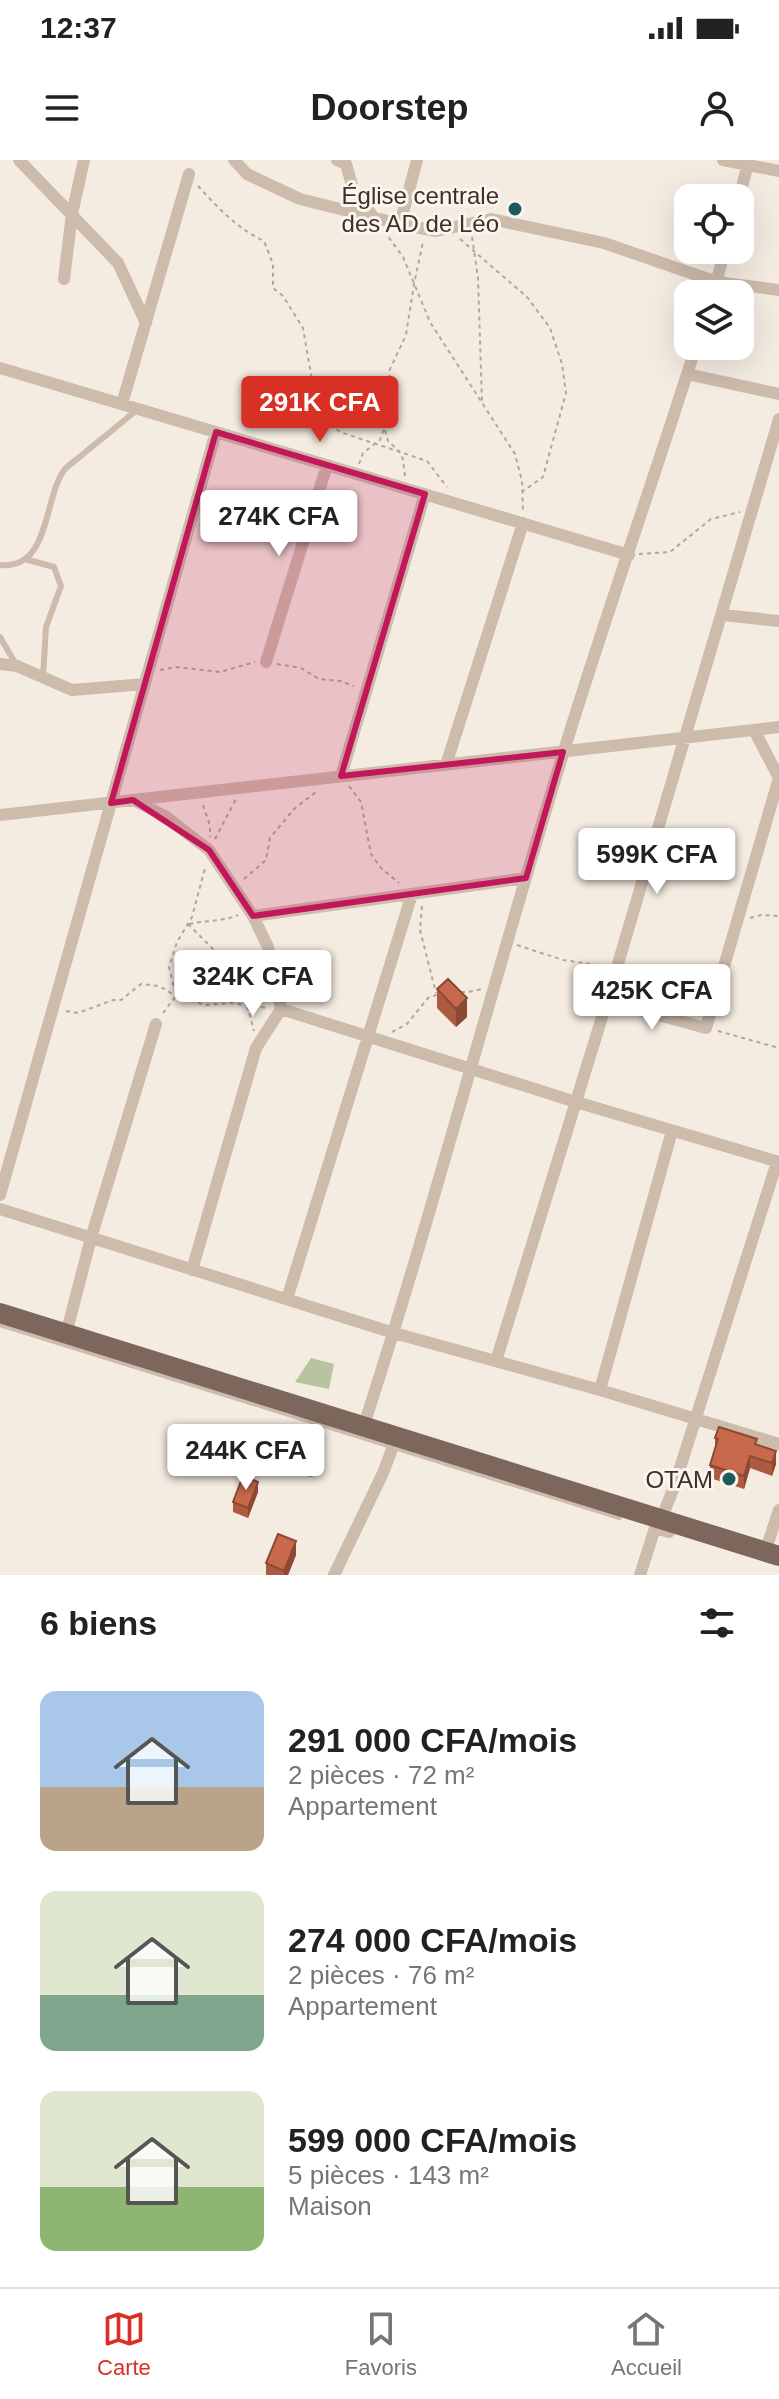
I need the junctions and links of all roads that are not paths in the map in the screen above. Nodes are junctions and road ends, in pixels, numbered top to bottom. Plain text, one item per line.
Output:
1 (19, 160) edge
2 (84, 160) edge
3 (234, 160) edge
4 (337, 160) edge
5 (417, 160) edge
6 (723, 160) edge
7 (749, 162) edge
8 (779, 171) edge
9 (189, 174) road end
10 (743, 184) edge
11 (72, 214) junction
12 (374, 218) junction
13 (400, 224) junction
14 (64, 279) dead end
15 (695, 280) edge
16 (754, 289) edge
17 (779, 290) edge
18 (146, 323) junction
19 (692, 360) edge
20 (0, 368) edge
21 (687, 374) junction
22 (779, 394) edge
23 (122, 404) junction
24 (138, 409) junction
25 (779, 419) edge
26 (216, 432) junction
27 (327, 465) junction
28 (425, 494) junction
29 (523, 523) junction
30 (629, 555) junction
31 (25, 559) junction
32 (4, 565) edge
33 (0, 573) edge
34 (723, 615) junction
35 (779, 621) edge
36 (0, 637) edge
37 (266, 662) road end
38 (0, 664) edge
39 (17, 666) junction
40 (43, 677) junction
41 (145, 684) junction
42 (779, 727) edge
43 (754, 730) junction
44 (685, 738) junction
45 (563, 752) junction
46 (446, 765) junction
47 (338, 776) junction
48 (133, 800) junction
49 (111, 803) junction
50 (0, 815) edge
51 (526, 878) junction
52 (418, 893) junction
53 (251, 913) junction
54 (607, 1001) junction
55 (281, 1009) junction
56 (156, 1024) road end
57 (372, 1038) junction
58 (469, 1068) junction
59 (576, 1102) junction
60 (672, 1131) junction
61 (778, 1162) edge
62 (0, 1195) edge
63 (0, 1209) edge
64 (91, 1238) junction
65 (192, 1270) junction
66 (287, 1299) junction
67 (0, 1313) edge
68 (0, 1324) edge
69 (394, 1333) junction
70 (66, 1334) junction
71 (496, 1361) junction
72 (600, 1390) junction
73 (695, 1420) junction
74 (364, 1425) junction
75 (395, 1441) junction
76 (779, 1444) edge
77 (779, 1510) edge
78 (626, 1519) dead end
79 (640, 1523) dead end
80 (663, 1524) junction
81 (772, 1554) edge
82 (334, 1575) edge
83 (640, 1575) edge

1 - 11 street
2 - 11 street
3 - 12 street
4 - 12 street
5 - 13 street
6 - 7 street
7 - 8 street
7 - 10 street
9 - 18 street
11 - 14 street
11 - 18 street
12 - 13 street
13 - 15 street
16 - 17 street
18 - 23 street
19 - 21 street
20 - 23 street
21 - 22 street
21 - 30 street
23 - 24 street
24 - 26 street
24 - 31 lane
25 - 34 street
26 - 27 street
26 - 41 street
27 - 28 street
27 - 37 street
28 - 29 street
28 - 47 street
29 - 30 street
29 - 46 street
30 - 45 street
31 - 32 lane
31 - 40 lane
32 - 33 lane
34 - 35 street
34 - 44 street
36 - 39 lane
38 - 39 street
39 - 40 street
40 - 41 street
41 - 49 street
42 - 43 street
43 - 44 street
43 - 54 street
44 - 45 street
44 - 54 street
45 - 46 street
45 - 51 street
46 - 47 street
47 - 48 street
48 - 49 street
48 - 53 street
49 - 50 street
49 - 62 street
51 - 52 street
51 - 58 street
52 - 53 street
52 - 57 street
53 - 55 street
54 - 59 street
55 - 57 street
55 - 65 street
56 - 64 street
57 - 58 street
57 - 66 street
58 - 59 street
58 - 69 street
59 - 60 street
59 - 71 street
60 - 61 street
60 - 72 street
61 - 73 street
63 - 64 street
64 - 65 street
64 - 70 street
65 - 66 street
66 - 69 street
67 - 70 main road
68 - 75 lane
69 - 71 street
69 - 74 street
70 - 74 main road
71 - 72 street
72 - 73 street
73 - 76 street
73 - 80 street
74 - 75 main road
75 - 78 lane
75 - 80 main road
75 - 82 street
77 - 81 street
79 - 80 lane
80 - 81 main road
80 - 83 street

